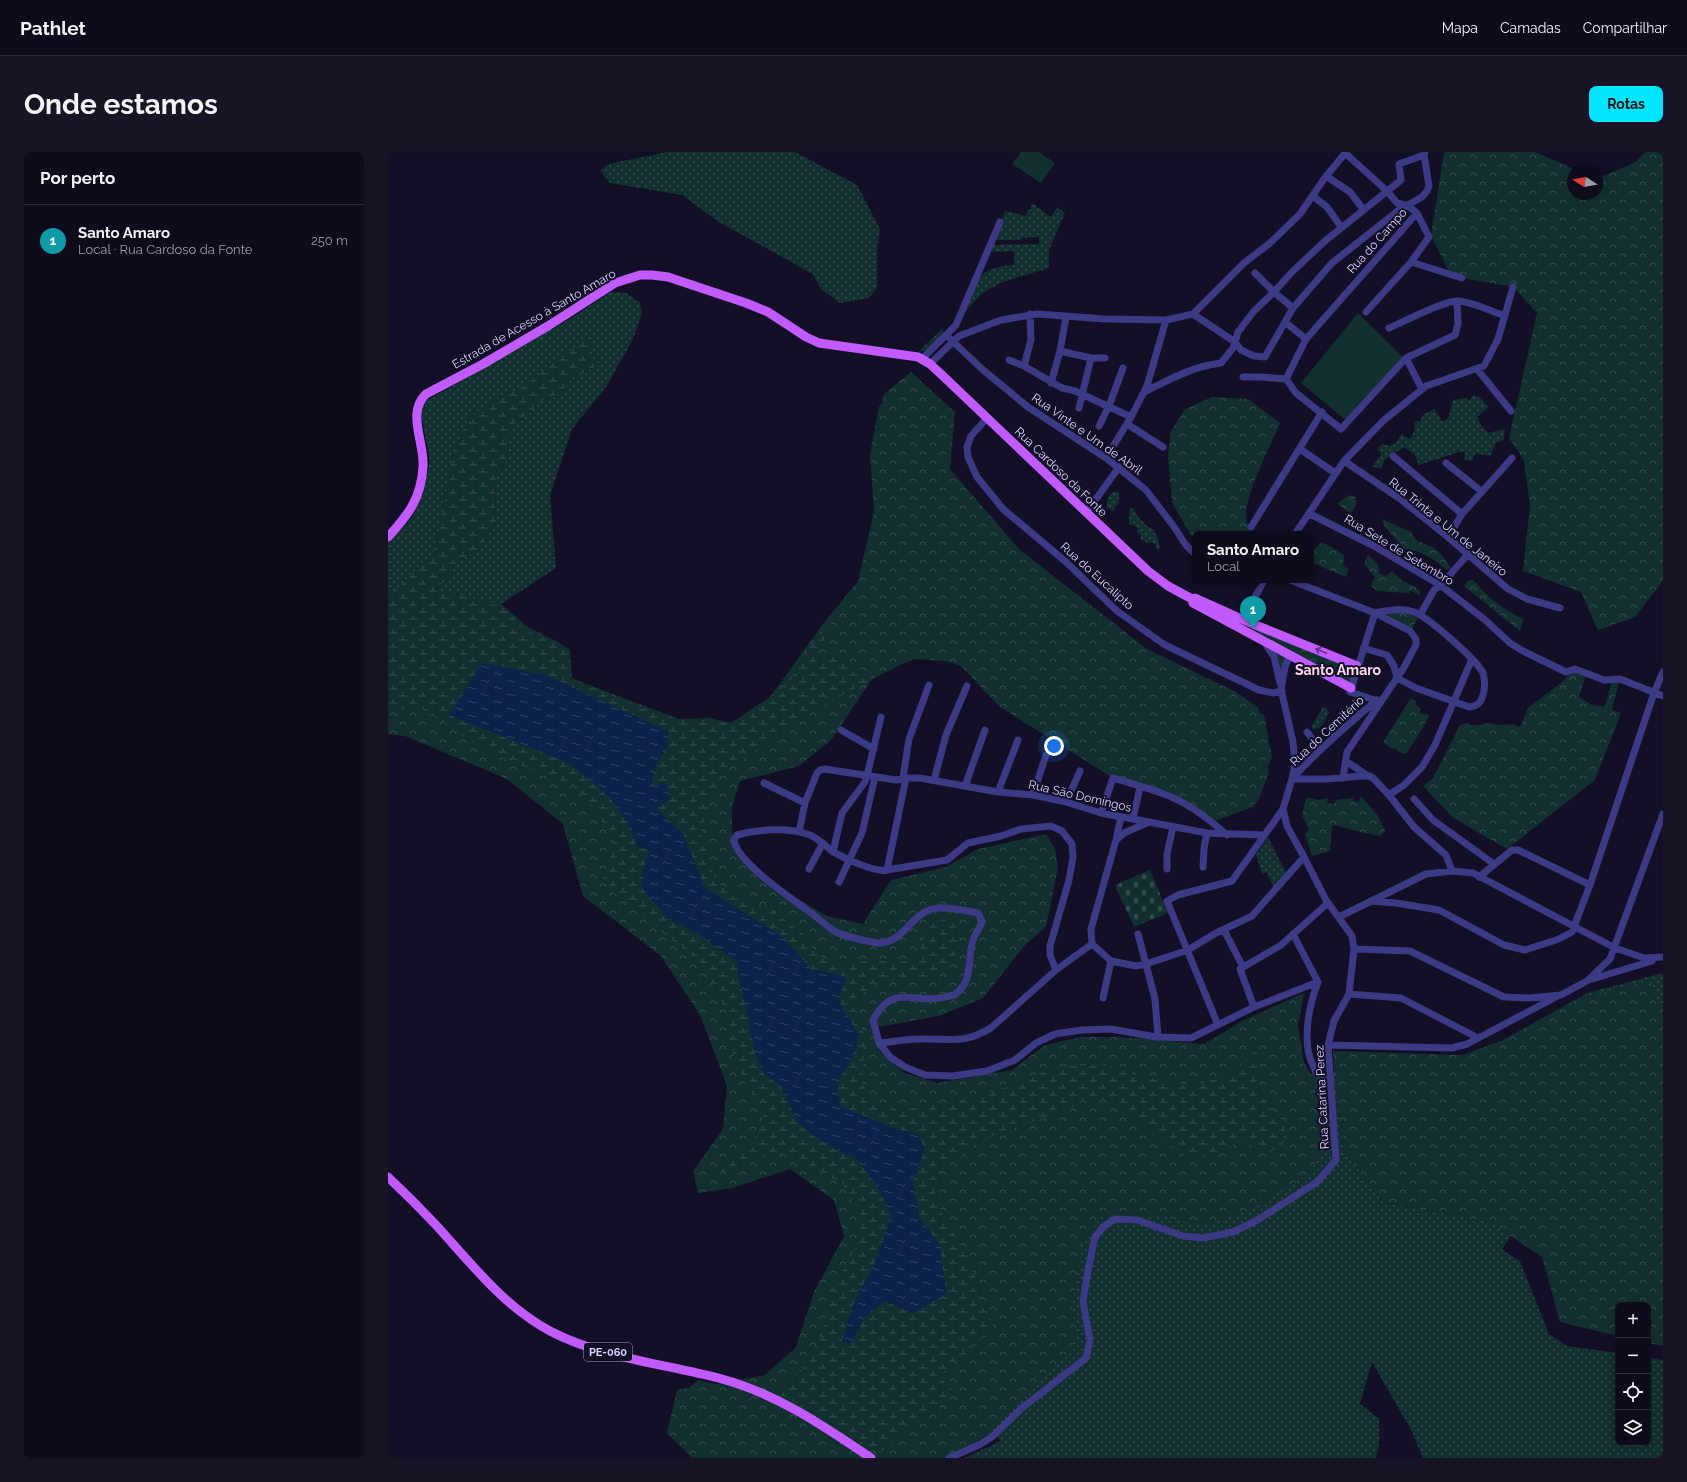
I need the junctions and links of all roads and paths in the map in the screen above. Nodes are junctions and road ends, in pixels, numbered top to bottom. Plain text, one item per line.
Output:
1 (1345, 153) edge
2 (1425, 154) edge
3 (1326, 176) junction
4 (1387, 191) junction
5 (1313, 196) junction
6 (1408, 206) junction
7 (1363, 209) junction
8 (1417, 213) junction
9 (1000, 222) dead end
10 (1341, 227) junction
11 (1411, 262) junction
12 (1255, 273) dead end
13 (1462, 278) dead end
14 (1513, 287) dead end
15 (1274, 292) junction
16 (1457, 301) junction
17 (1293, 308) junction
18 (1366, 312) dead end
19 (1030, 314) junction
20 (1194, 314) junction
21 (1505, 316) junction
22 (1066, 317) junction
23 (1166, 320) junction
24 (1285, 322) junction
25 (1389, 328) dead end
26 (946, 335) junction
27 (1306, 339) junction
28 (954, 342) junction
29 (1235, 342) junction
30 (1060, 351) junction
31 (920, 358) junction
32 (1091, 358) junction
33 (1105, 358) dead end
34 (1406, 358) junction
35 (1009, 360) dead end
36 (930, 364) junction
37 (1024, 366) junction
38 (1123, 368) dead end
39 (1477, 368) junction
40 (1244, 378) dead end
41 (1286, 379) junction
42 (1051, 383) junction
43 (1422, 389) junction
44 (1144, 392) junction
45 (1082, 395) junction
46 (1109, 406) junction
47 (1079, 408) dead end
48 (1322, 412) junction
49 (1511, 412) dead end
50 (987, 418) junction
51 (1129, 420) junction
52 (1099, 426) dead end
53 (1163, 447) dead end
54 (1300, 449) junction
55 (1393, 456) dead end
56 (1106, 458) junction
57 (1512, 458) dead end
58 (1344, 461) junction
59 (1446, 463) dead end
60 (1119, 467) junction
61 (1335, 473) junction
62 (1481, 491) junction
63 (1086, 513) junction
64 (1310, 514) junction
65 (1462, 514) junction
66 (1251, 528) dead end
67 (1297, 531) edge
68 (388, 537) edge
69 (1448, 537) junction
70 (1192, 551) edge
71 (1468, 554) junction
72 (1262, 583) edge
73 (1298, 583) edge
74 (1440, 585) junction
75 (1560, 608) dead end
76 (1375, 613) junction
77 (1420, 615) junction
78 (1241, 624) junction
79 (1260, 639) junction
80 (1363, 648) junction
81 (1294, 657) junction
82 (1472, 659) junction
83 (1357, 666) junction
84 (1663, 672) edge
85 (1397, 678) junction
86 (929, 685) dead end
87 (967, 686) dead end
88 (1350, 688) junction
89 (1281, 690) junction
90 (1654, 693) junction
91 (1663, 696) edge
92 (1379, 701) junction
93 (1453, 702) junction
94 (881, 717) dead end
95 (841, 730) dead end
96 (985, 730) dead end
97 (1307, 732) dead end
98 (1018, 740) dead end
99 (874, 749) junction
100 (1321, 750) junction
101 (1046, 755) dead end
102 (1346, 761) junction
103 (1080, 771) dead end
104 (868, 776) junction
105 (1369, 776) junction
106 (875, 777) junction
107 (904, 778) junction
108 (1343, 778) junction
109 (1292, 779) junction
110 (934, 780) junction
111 (764, 783) dead end
112 (965, 786) junction
113 (1140, 787) junction
114 (998, 792) junction
115 (1033, 795) junction
116 (1389, 795) junction
117 (1414, 799) dead end
118 (1066, 802) junction
119 (805, 803) junction
120 (1283, 809) junction
121 (1102, 813) junction
122 (1663, 814) edge
123 (1121, 817) junction
124 (1133, 819) junction
125 (1150, 822) junction
126 (1173, 827) junction
127 (799, 832) junction
128 (1207, 833) junction
129 (1227, 834) junction
130 (1264, 835) junction
131 (1116, 840) junction
132 (823, 843) junction
133 (833, 852) junction
134 (1304, 856) junction
135 (849, 859) junction
136 (1494, 864) junction
137 (1203, 867) dead end
138 (809, 869) dead end
139 (1167, 869) dead end
140 (887, 870) junction
141 (1452, 871) junction
142 (1479, 877) junction
143 (839, 882) dead end
144 (1590, 885) junction
145 (1371, 901) junction
146 (1328, 903) junction
147 (1339, 917) junction
148 (1574, 928) junction
149 (1224, 930) junction
150 (1138, 934) dead end
151 (1293, 934) junction
152 (1092, 944) junction
153 (1615, 948) junction
154 (1354, 949) junction
155 (1188, 950) junction
156 (1663, 957) edge
157 (1111, 961) junction
158 (1146, 964) junction
159 (1243, 967) junction
160 (1056, 970) junction
161 (1587, 981) junction
162 (1318, 982) junction
163 (1349, 994) junction
164 (1561, 995) junction
165 (1102, 998) dead end
166 (1254, 1007) junction
167 (1218, 1025) junction
168 (1158, 1037) junction
169 (1478, 1038) junction
170 (879, 1043) junction
171 (1328, 1045) junction
172 (1331, 1080) junction
173 (388, 1177) edge
174 (871, 1458) edge
175 (949, 1458) edge

1 - 3 street
1 - 4 street
2 - 4 street
2 - 6 street
3 - 5 street
3 - 7 street
4 - 6 street
4 - 7 street
5 - 10 street
5 - 20 street
6 - 8 street
6 - 17 street
7 - 10 street
8 - 11 street
8 - 27 street, Rua do Campo
9 - 26 street
10 - 15 street
11 - 13 street
11 - 18 street
12 - 15 street
14 - 21 street
15 - 17 street
15 - 29 street
16 - 21 street
16 - 25 street
16 - 34 street
17 - 24 street
19 - 22 street
19 - 28 street
19 - 37 street
20 - 23 street
20 - 29 street
21 - 39 street
22 - 23 street
22 - 30 street
23 - 44 street
24 - 27 street
24 - 29 street
26 - 28 street, Rua Vinte e Um de Abril
26 - 31 street
27 - 41 street, Rua do Campo
28 - 36 street
28 - 56 street, Rua Vinte e Um de Abril
29 - 44 street
30 - 32 street
30 - 42 street
31 - 36 main road, Rua Cardoso da Fonte
31 - 68 main road, Estrada de Acesso à Santo Amaro
32 - 33 street
32 - 45 street
34 - 43 street
34 - 48 street
35 - 37 street
36 - 50 main road, Rua Cardoso da Fonte
37 - 42 street
38 - 46 street
39 - 43 street
39 - 49 street
40 - 41 street
41 - 48 street
42 - 45 street
43 - 58 street
44 - 51 street
45 - 46 street
45 - 47 street
46 - 51 street
46 - 52 street
48 - 54 street
50 - 63 main road, Rua Cardoso da Fonte
50 - 89 street, Rua do Eucalipto
51 - 53 street
51 - 56 street
54 - 61 street
54 - 66 street
55 - 65 street
56 - 60 street, Rua Vinte e Um de Abril
57 - 62 street
58 - 61 street
58 - 69 street, Rua Trinta e Um de Janeiro
59 - 62 street
60 - 63 street
60 - 70 street, Rua Vinte e Um de Abril
61 - 64 street
62 - 65 street
63 - 78 main road, Rua Cardoso da Fonte
64 - 67 street
64 - 74 street, Rua Sete de Setembro
65 - 69 street
69 - 71 street, Rua Trinta e Um de Janeiro
71 - 74 street
71 - 75 street, Rua Trinta e Um de Janeiro
72 - 78 street
73 - 76 street
74 - 77 street
74 - 90 street, Rua Sete de Setembro
76 - 77 street
76 - 80 street
76 - 85 street
77 - 82 street
78 - 79 main road, Rua Cardoso da Fonte
83 -> 78 main road, Rua Cardoso da Fonte
79 - 81 main road, Rua Cardoso da Fonte
79 - 89 street
80 - 83 street
80 - 85 street
81 - 88 main road, Rua Cardoso da Fonte
81 - 89 street
82 - 93 street
82 - 93 street
83 - 88 street
84 - 90 street
85 - 92 street
85 - 93 street
86 - 107 street
87 - 110 street
88 - 92 street, Rua Cardoso da Fonte
89 - 109 street
90 - 91 street, Rua Sete de Setembro
90 - 144 street
92 - 100 street, Rua do Cemitério
92 - 102 street
93 - 116 street
94 - 99 street
95 - 99 street
96 - 112 street
97 - 100 street
98 - 114 street
99 - 104 street
100 - 109 street, Rua do Cemitério
101 - 115 street
102 - 105 street
102 - 108 street
103 - 118 street
104 - 106 street, Rua São Domingos
104 - 119 street, Rua São Domingos
104 - 133 street
105 - 108 street
105 - 116 street
106 - 107 street, Rua São Domingos
106 - 135 street
107 - 110 street, Rua São Domingos
107 - 140 street
108 - 109 street
109 - 120 street
110 - 112 street, Rua São Domingos
111 - 119 street
112 - 114 street, Rua São Domingos
113 - 121 street
113 - 124 street
113 - 129 street
114 - 115 street, Rua São Domingos
115 - 118 street, Rua São Domingos
116 - 141 street
117 - 136 street
118 - 121 street, Rua São Domingos
119 - 127 street
120 - 130 street
120 - 134 street, Rua Catarina Perez
121 - 123 street, Rua São Domingos
122 - 153 street
123 - 124 street, Rua São Domingos
123 - 131 street
124 - 125 street, Rua São Domingos
125 - 126 street, Rua São Domingos
125 - 131 street
126 - 128 street, Rua São Domingos
126 - 139 street
127 - 132 street
127 - 170 street
128 - 129 street, Rua São Domingos
128 - 137 street
129 - 130 street, Rua São Domingos
130 - 155 street
131 - 152 street
132 - 133 street
132 - 138 street
133 - 135 street
134 - 146 street, Rua Catarina Perez
134 - 149 street
135 - 140 street
135 - 143 street
136 - 142 street
136 - 144 street
140 - 160 street
141 - 142 street
141 - 145 street
142 - 148 street
144 - 148 street
145 - 147 street
145 - 148 street
146 - 147 street, Rua Catarina Perez
146 - 151 street
147 - 154 street, Rua Catarina Perez
148 - 153 street
149 - 155 street
149 - 159 street
150 - 158 street
151 - 159 street
151 - 162 street
152 - 157 street
152 - 160 street
153 - 156 street
153 - 161 street
154 - 163 street, Rua Catarina Perez
154 - 164 street
155 - 158 street
155 - 167 street
156 - 161 street
157 - 158 street
157 - 165 street
158 - 168 street
159 - 166 street
160 - 170 street
161 - 164 street
162 - 166 street
162 - 172 street
163 - 169 street
163 - 171 street, Rua Catarina Perez
164 - 169 street
166 - 167 street
167 - 168 street
168 - 170 street
169 - 171 street
171 - 172 street, Rua Catarina Perez
172 - 175 street, Rua Catarina Perez
173 - 174 main road, PE-060

